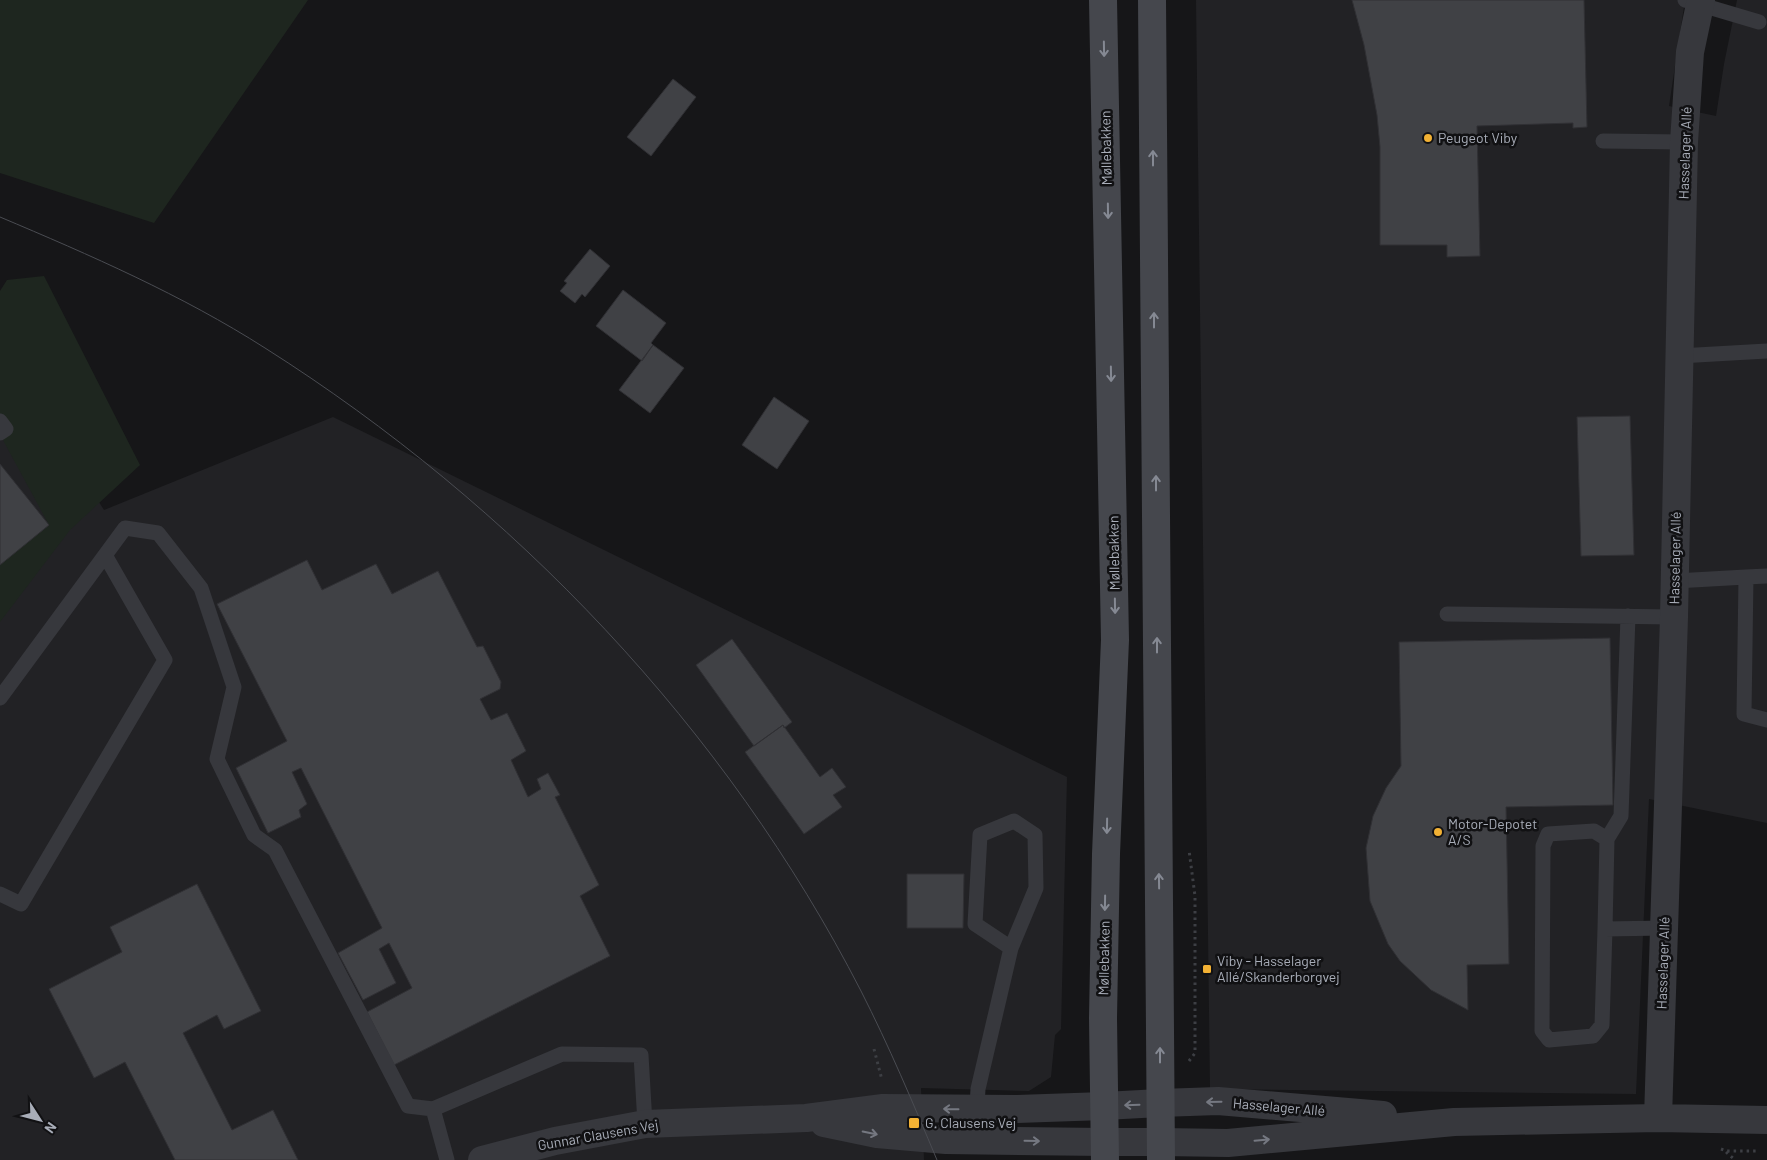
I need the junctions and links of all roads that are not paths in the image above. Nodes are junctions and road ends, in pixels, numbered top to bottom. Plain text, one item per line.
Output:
1 (1103, 0) edge
2 (1152, 0) edge
3 (1696, 1) edge
4 (1759, 22) dead end
5 (1603, 141) dead end
6 (1684, 142) junction
7 (1767, 350) edge
8 (1679, 356) junction
9 (0, 421) edge
10 (0, 433) edge
11 (105, 555) junction
12 (1767, 576) edge
13 (1746, 577) junction
14 (1675, 581) junction
15 (1447, 614) dead end
16 (1628, 616) junction
17 (1674, 617) junction
18 (0, 698) edge
19 (1767, 720) edge
20 (1606, 839) junction
21 (0, 894) edge
22 (1664, 928) junction
23 (1605, 929) junction
24 (1011, 948) junction
25 (1160, 1103) junction
26 (1104, 1106) junction
27 (434, 1109) junction
28 (978, 1109) junction
29 (806, 1118) junction
30 (1658, 1118) junction
31 (1767, 1120) edge
32 (1454, 1122) junction
33 (645, 1124) junction
34 (975, 1140) junction
35 (1105, 1151) edge
36 (1161, 1151) edge
37 (448, 1160) edge
38 (482, 1160) edge

1 -> 26 main road, Møllebakken
25 -> 2 main road
3 - 4 lane
3 - 6 street, Hasselager Allé
5 - 6 lane
6 - 8 street, Hasselager Allé
7 - 8 lane
8 - 14 street, Hasselager Allé
9 - 10 lane
11 - 18 lane
11 - 21 lane
11 - 27 lane
12 - 13 lane
13 - 14 lane
13 - 19 lane
14 - 17 street, Hasselager Allé
15 - 16 lane
16 - 17 lane
16 - 20 lane
17 - 22 street, Hasselager Allé
20 - 23 lane
20 - 23 lane
22 - 23 lane
22 - 30 street, Hasselager Allé
24 - 24 lane
24 - 28 lane
25 -> 26 street, Hasselager Allé
32 -> 25 street, Hasselager Allé
25 - 36 main road
26 - 28 street, Gunnar Clausens Vej
26 - 35 main road, Møllebakken
27 - 33 lane
27 - 37 lane
28 -> 29 street, Gunnar Clausens Vej
28 - 34 lane
29 - 33 street, Gunnar Clausens Vej
29 -> 34 street, Gunnar Clausens Vej
30 - 31 street, Hasselager Allé
30 - 32 street, Hasselager Allé
36 -> 32 street, Hasselager Allé
33 - 38 street, Gunnar Clausens Vej
34 -> 35 street, Gunnar Clausens Vej
35 - 36 street, Hasselager Allé

